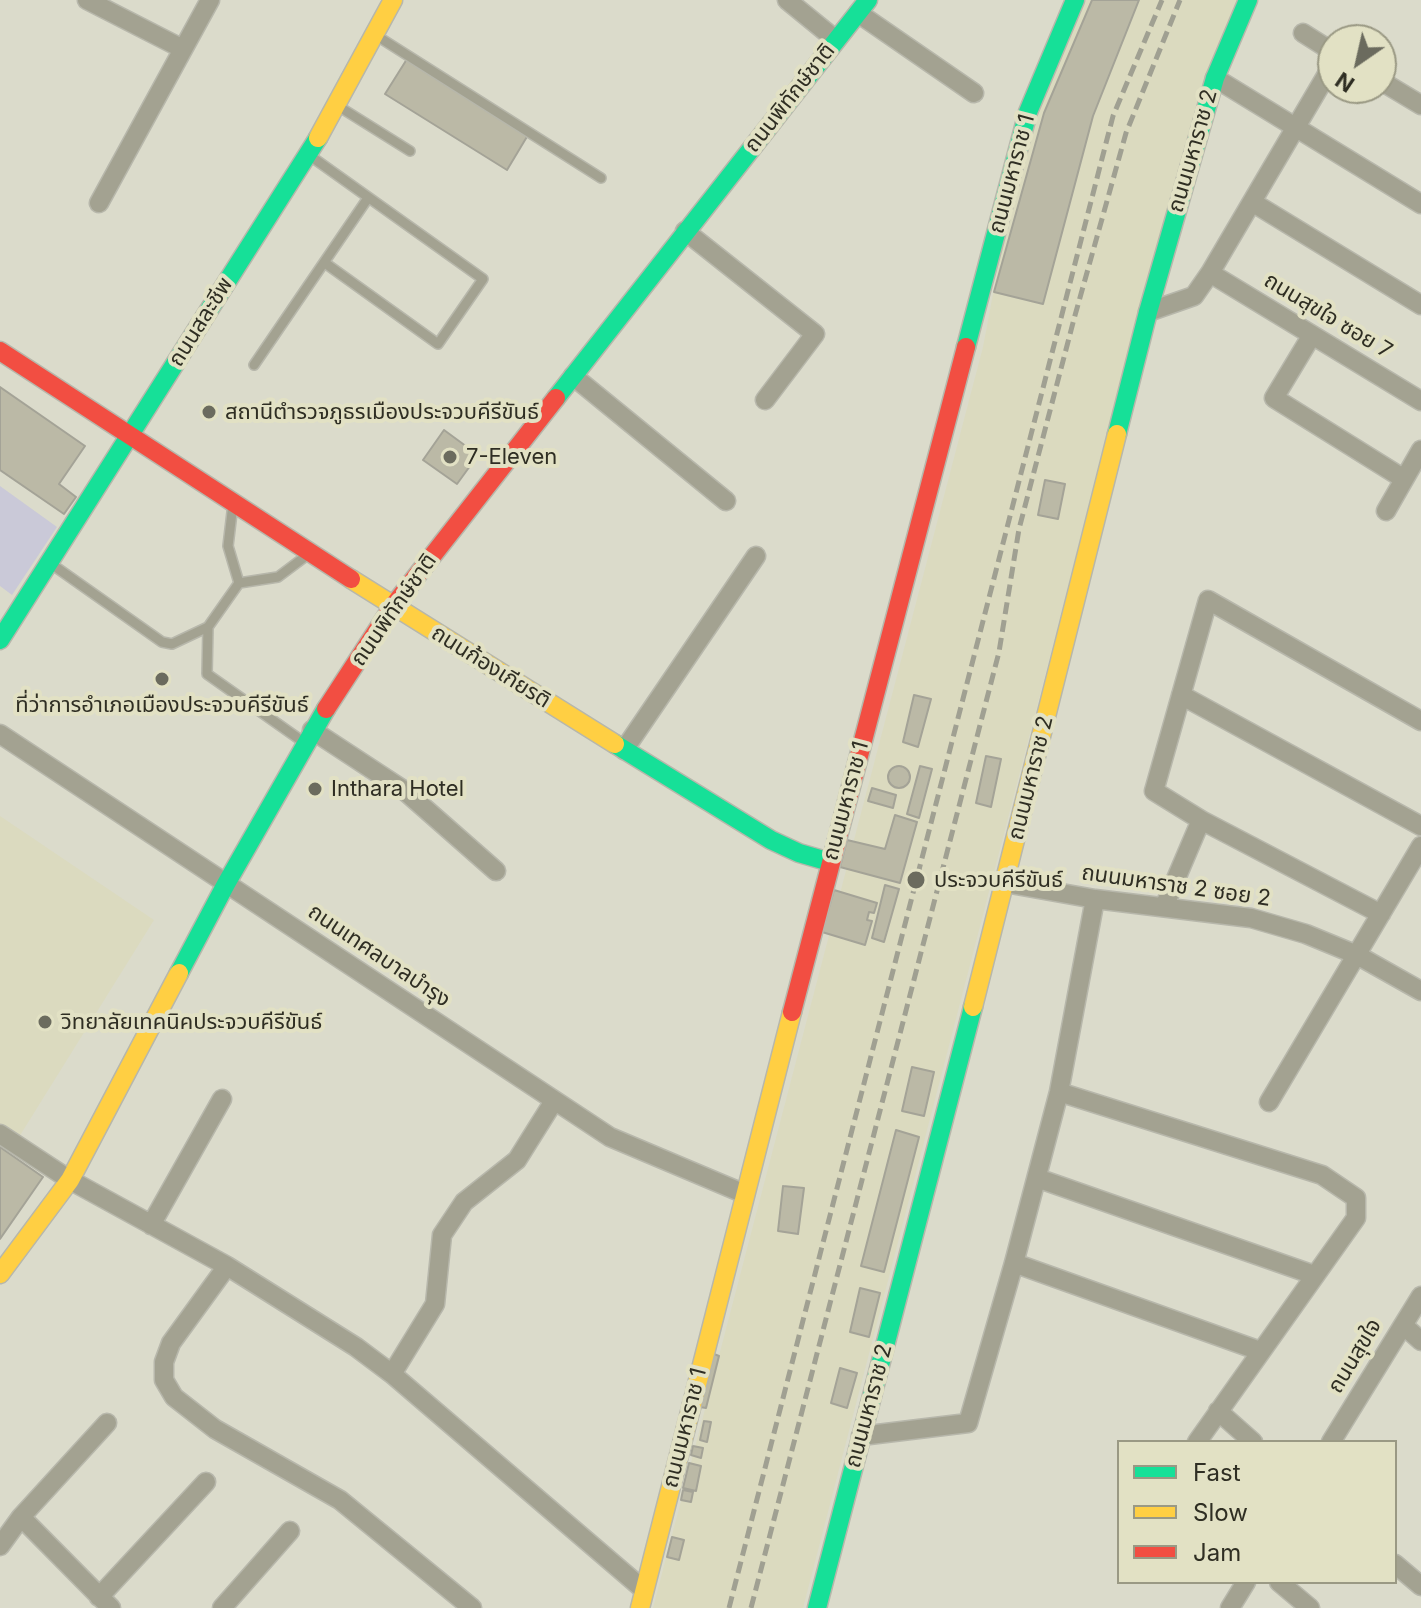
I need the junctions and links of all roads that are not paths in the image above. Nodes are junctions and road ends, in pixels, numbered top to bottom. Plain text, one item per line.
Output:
1 (87, 0) edge
2 (210, 0) edge
3 (393, 0) edge
4 (787, 0) edge
5 (1075, 0) edge
6 (1248, 0) edge
7 (863, 6) edge
8 (1303, 33) dead end
9 (374, 34) junction
10 (836, 40) junction
11 (1317, 42) edge
12 (183, 49) junction
13 (1215, 78) junction
14 (1397, 91) edge
15 (1317, 92) edge
16 (974, 93) dead end
17 (337, 105) junction
18 (1421, 105) edge
19 (1296, 128) junction
20 (410, 151) dead end
21 (309, 155) junction
22 (601, 178) dead end
23 (368, 198) junction
24 (1252, 202) junction
25 (99, 203) dead end
26 (1421, 204) edge
27 (685, 231) junction
28 (325, 263) junction
29 (1210, 273) junction
30 (1421, 305) edge
31 (1148, 312) junction
32 (1312, 335) junction
33 (0, 351) edge
34 (254, 365) dead end
35 (573, 376) junction
36 (765, 400) dead end
37 (1421, 401) edge
38 (131, 434) junction
39 (1421, 450) edge
40 (1404, 479) junction
41 (233, 500) junction
42 (726, 501) dead end
43 (1386, 511) dead end
44 (311, 552) junction
45 (756, 556) dead end
46 (50, 563) junction
47 (239, 583) junction
48 (393, 606) junction
49 (208, 627) junction
50 (0, 640) edge
51 (1181, 695) junction
52 (1421, 721) edge
53 (0, 734) edge
54 (308, 736) junction
55 (624, 750) junction
56 (1201, 820) junction
57 (1421, 826) edge
58 (1421, 846) edge
59 (830, 862) junction
60 (496, 871) dead end
61 (1005, 883) junction
62 (226, 884) junction
63 (1095, 899) junction
64 (1164, 907) junction
65 (1381, 914) junction
66 (1357, 955) junction
67 (1421, 991) edge
68 (1059, 1092) junction
69 (222, 1099) dead end
70 (554, 1101) junction
71 (1269, 1102) dead end
72 (0, 1134) edge
73 (1037, 1178) junction
74 (70, 1180) junction
75 (745, 1194) junction
76 (151, 1225) junction
77 (1014, 1263) junction
78 (227, 1266) junction
79 (0, 1274) edge
80 (1314, 1275) junction
81 (1421, 1296) edge
82 (1403, 1325) junction
83 (1421, 1341) edge
84 (1260, 1351) junction
85 (392, 1374) junction
86 (1218, 1411) junction
87 (107, 1423) dead end
88 (861, 1436) junction
89 (1198, 1440) edge
90 (1251, 1440) edge
91 (1332, 1440) edge
92 (206, 1482) dead end
93 (21, 1517) junction
94 (290, 1531) dead end
95 (0, 1546) edge
96 (1397, 1566) edge
97 (1245, 1584) edge
98 (1281, 1584) edge
99 (1421, 1586) edge
100 (642, 1599) edge
101 (105, 1602) edge
102 (222, 1608) edge
103 (472, 1608) edge
104 (817, 1608) edge
105 (1230, 1608) edge
106 (1310, 1608) edge

1 - 12 street
2 - 12 street
3 - 9 street, ถนนสละชีพ
4 - 10 street
5 - 59 street, ถนนมหาราช 1
6 - 13 street, ถนนมหาราช 2
7 - 10 street, ถนนพิทักษ์ชาติ
7 - 16 street
8 - 11 street
9 - 17 street, ถนนสละชีพ
9 - 22 lane
10 - 27 street, ถนนพิทักษ์ชาติ
12 - 25 street
13 - 19 street
13 - 31 street, ถนนมหาราช 2
14 - 18 street
15 - 19 street
17 - 20 lane
17 - 21 street, ถนนสละชีพ
19 - 24 street
19 - 26 street
21 - 23 lane
21 - 38 street, ถนนสละชีพ
23 - 28 lane
23 - 28 lane
24 - 29 street
24 - 30 street
27 - 35 street, ถนนพิทักษ์ชาติ
27 - 36 street
28 - 34 lane
29 - 31 street
29 - 32 street, ถนนสุขใจ ซอย 7
31 - 61 street, ถนนมหาราช 2
32 - 37 street, ถนนสุขใจ ซอย 7
32 - 40 street
33 - 38 street, ถนนก้องเกียรติ
35 - 42 street
35 - 48 street, ถนนพิทักษ์ชาติ
38 - 41 street, ถนนก้องเกียรติ
38 - 46 street, ถนนสละชีพ
39 - 40 street
40 - 43 street
41 - 44 street, ถนนก้องเกียรติ
41 - 47 lane
44 - 47 lane
44 - 48 street, ถนนก้องเกียรติ
45 - 55 street
46 - 49 lane
46 - 50 street, ถนนสละชีพ
47 - 49 lane
48 - 54 street, ถนนพิทักษ์ชาติ
48 - 55 street, ถนนก้องเกียรติ
49 - 54 lane
51 - 52 street
51 - 56 street
51 - 57 street
53 - 62 street, ถนนเทศลบาลบำรุง
54 - 60 street
54 - 62 street, ถนนพิทักษ์ชาติ
55 - 59 street, ถนนก้องเกียรติ
56 - 64 street
56 - 65 street
58 - 65 street
59 - 75 street, ถนนมหาราช 1
61 - 63 street, ถนนมหาราช 2 ซอย 2
61 - 88 street, ถนนมหาราช 2
62 - 70 street, ถนนเทศลบาลบำรุง
62 - 74 street, ถนนพิทักษ์ชาติ
63 - 64 street, ถนนมหาราช 2 ซอย 2
63 - 68 street
64 - 66 street, ถนนมหาราช 2 ซอย 2
65 - 66 street
66 - 67 street, ถนนมหาราช 2 ซอย 2
66 - 71 street
68 - 73 street
68 - 80 street
69 - 76 street
70 - 75 street, ถนนเทศลบาลบำรุง
70 - 85 street
72 - 74 street
73 - 77 street
73 - 80 street
74 - 76 street
74 - 79 street, ถนนพิทักษ์ชาติ
75 - 100 street, ถนนมหาราช 1
76 - 78 street
77 - 84 street
77 - 88 street
78 - 85 street
78 - 103 street
80 - 84 street
81 - 82 street, ถนนสุขใจ
82 - 83 street
82 - 91 street, ถนนสุขใจ
84 - 86 street
85 - 100 street
86 - 89 street
86 - 90 street
87 - 93 street
88 - 104 street, ถนนมหาราช 2
92 - 101 street
93 - 95 street
93 - 101 street
94 - 102 street
96 - 99 street
97 - 105 street
98 - 106 street

